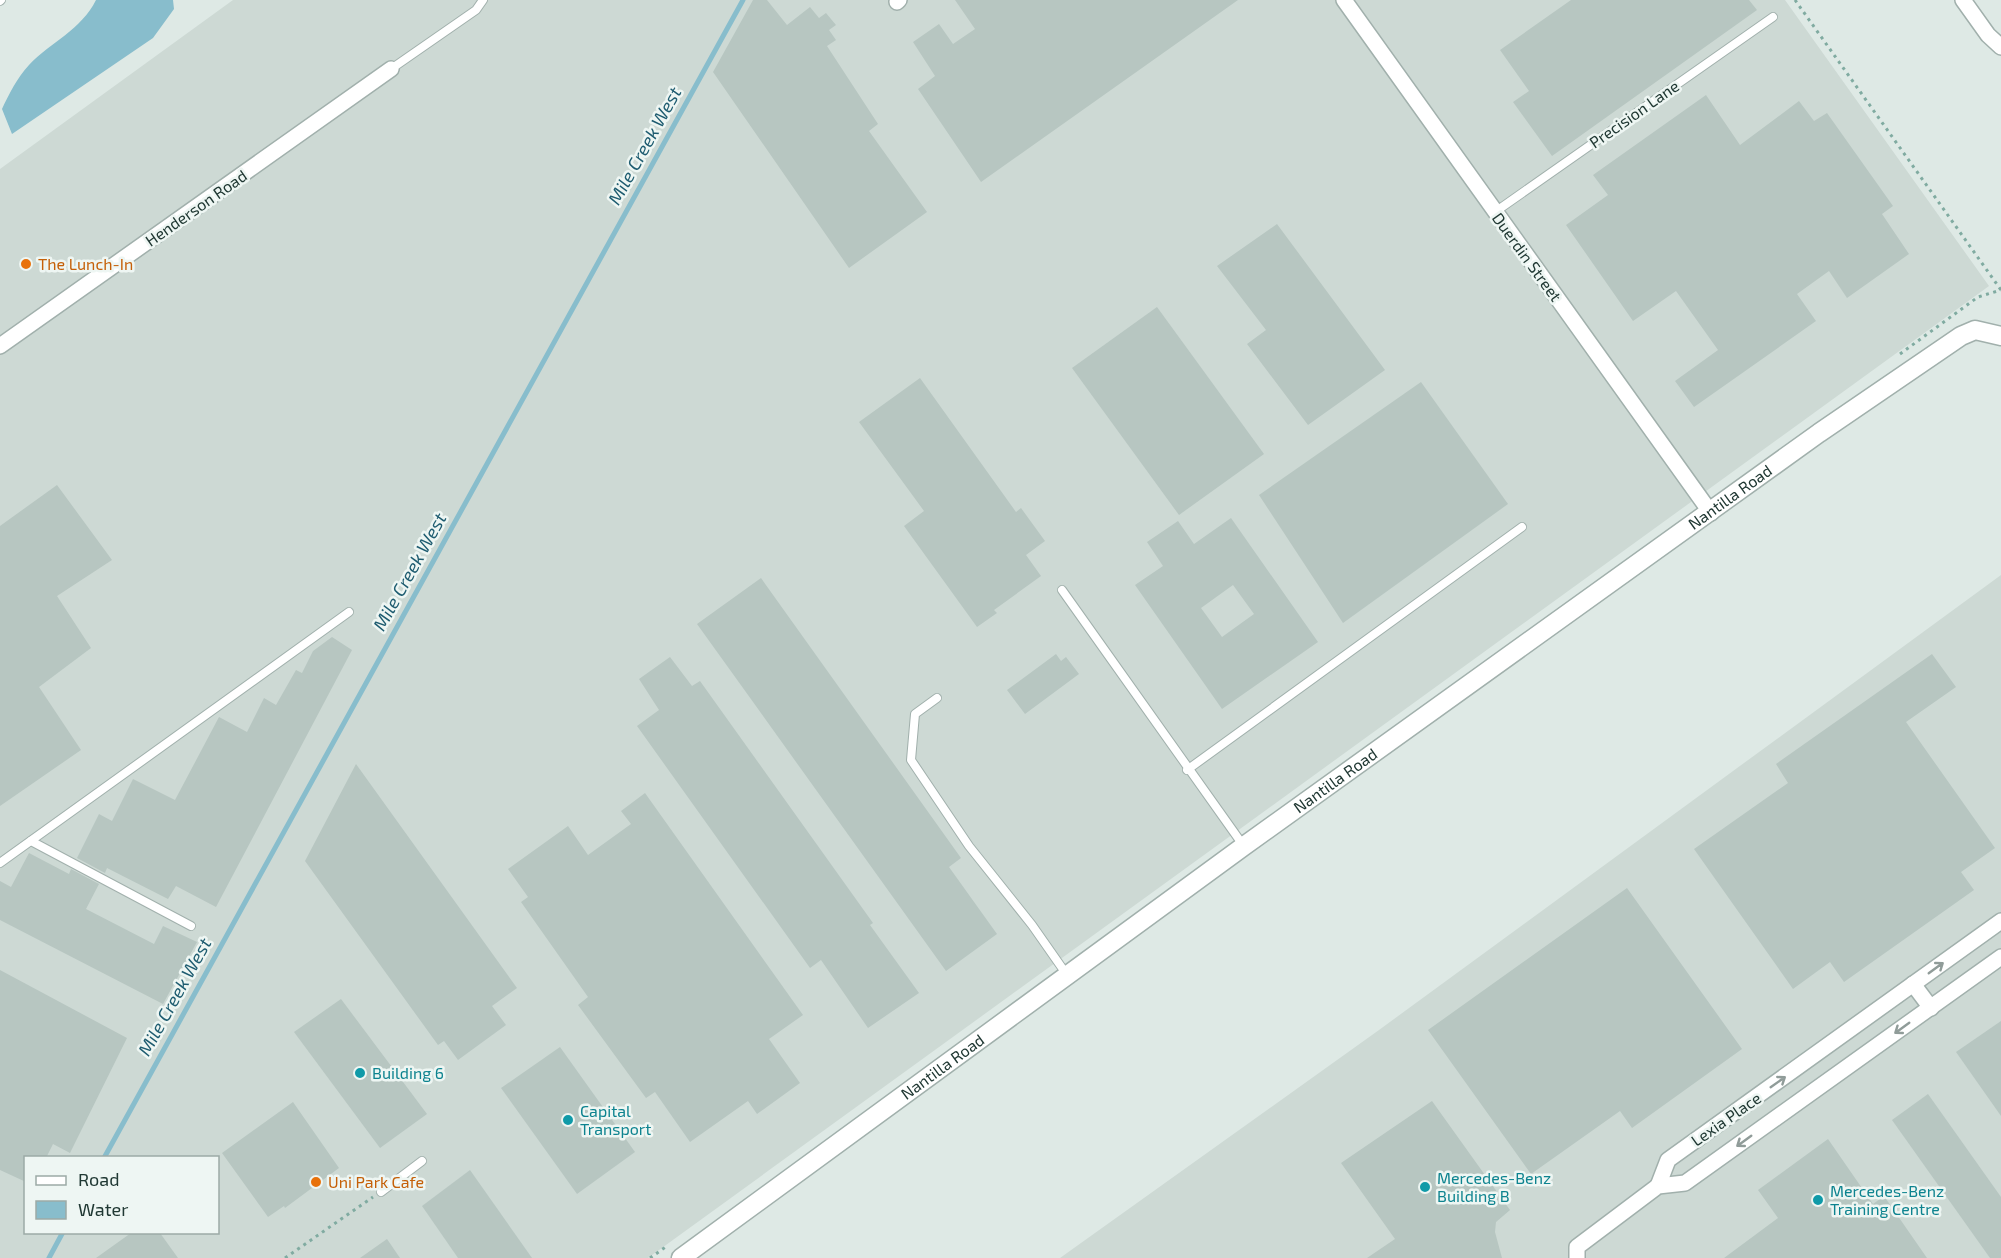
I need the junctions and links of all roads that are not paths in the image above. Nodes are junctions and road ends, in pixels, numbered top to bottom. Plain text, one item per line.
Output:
1 (483, 0) edge
2 (1344, 0) edge
3 (1963, 0) edge
4 (1773, 17) dead end
5 (2001, 47) edge
6 (391, 69) joint
7 (1496, 212) junction
8 (2001, 336) edge
9 (0, 346) edge
10 (1711, 513) junction
11 (1522, 527) dead end
12 (1062, 590) dead end
13 (349, 612) dead end
14 (937, 698) dead end
15 (1187, 770) junction
16 (31, 841) junction
17 (1244, 846) junction
18 (0, 863) edge
19 (2001, 921) edge
20 (191, 926) dead end
21 (2001, 957) edge
22 (1066, 975) junction
23 (1913, 984) junction
24 (1931, 1008) junction
25 (1807, 1061) junction
26 (1824, 1084) junction
27 (422, 1161) dead end
28 (1658, 1186) junction
29 (381, 1192) road end
30 (1577, 1252) edge
31 (681, 1258) edge

1 - 6 lane
2 - 7 street, Duerdin Street
3 - 5 street
4 - 7 lane, Precision Lane
6 - 9 street, Henderson Road
7 - 10 street, Duerdin Street
8 - 10 street, Nantilla Road
10 - 17 street, Nantilla Road
11 - 15 lane
12 - 15 lane
13 - 16 lane
14 - 22 lane
15 - 17 lane
16 - 18 lane
16 - 20 lane
17 - 22 street, Nantilla Road
23 -> 19 street, Lexia Place
21 - 24 street, Lexia Place
22 - 31 street, Nantilla Road
23 - 24 street
23 - 25 street, Lexia Place
24 -> 26 street, Lexia Place
25 - 26 street
28 -> 25 street, Lexia Place
26 -> 28 street, Lexia Place
27 - 29 lane
28 - 30 street, Lexia Place

